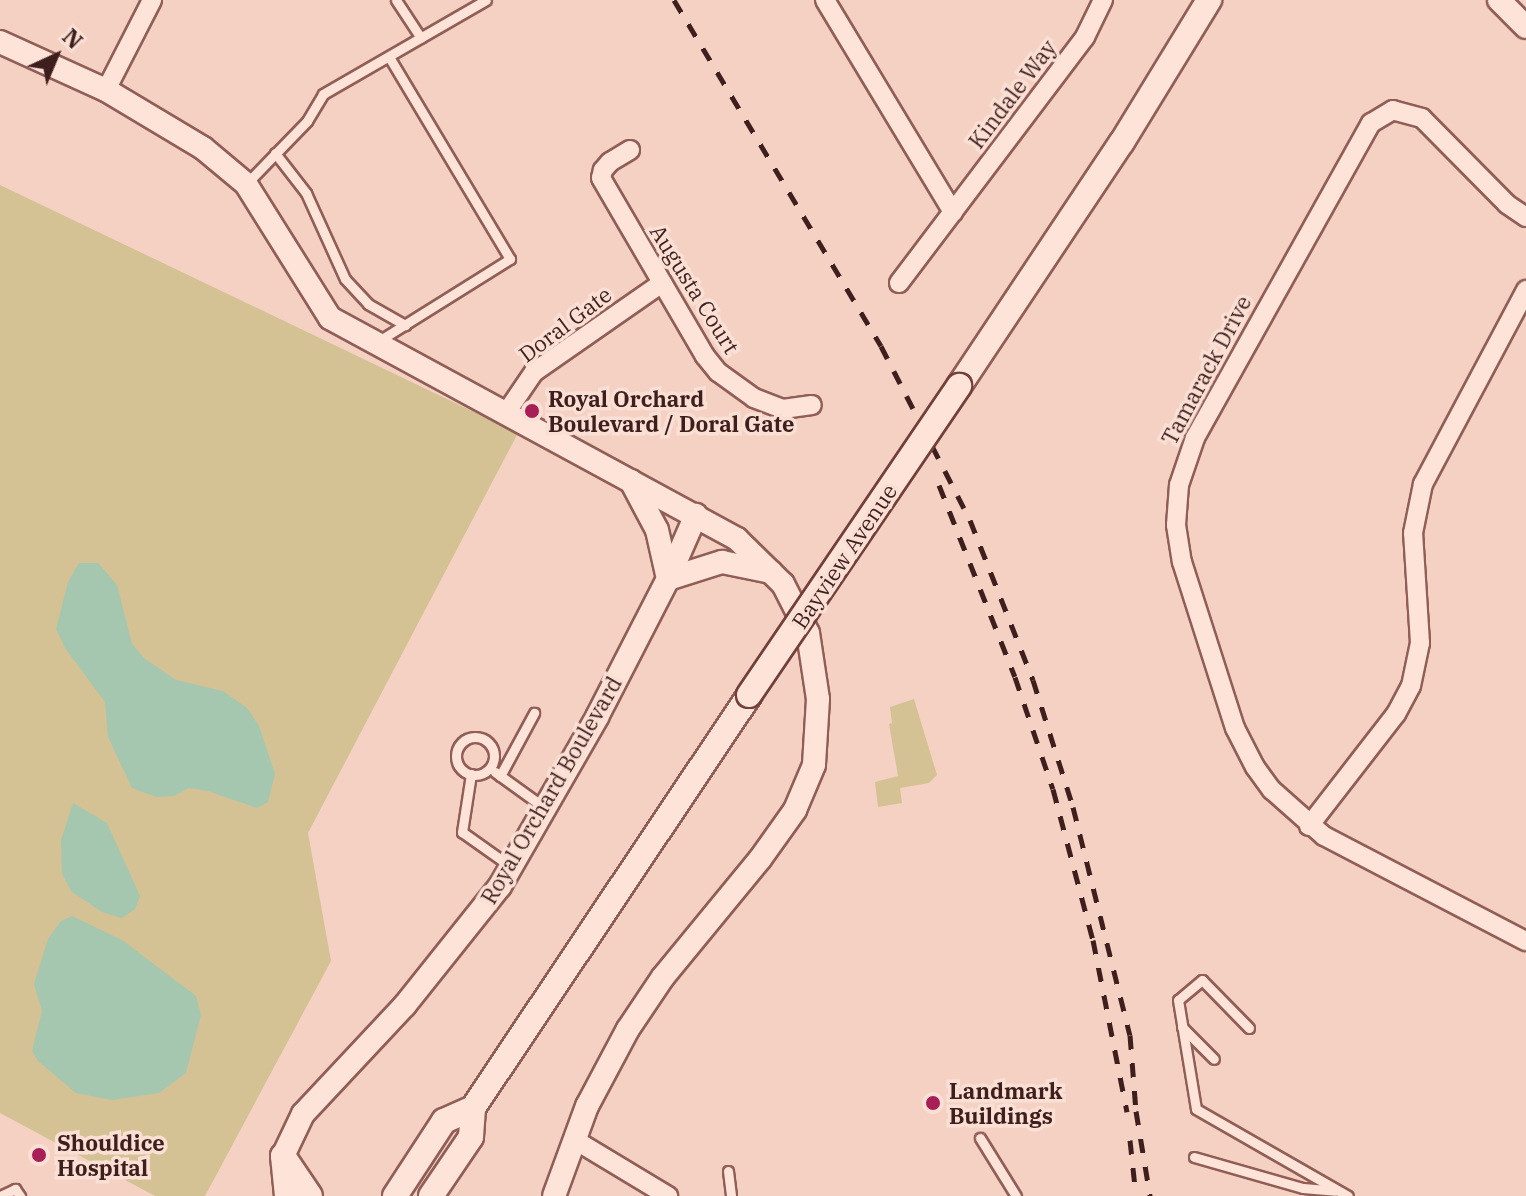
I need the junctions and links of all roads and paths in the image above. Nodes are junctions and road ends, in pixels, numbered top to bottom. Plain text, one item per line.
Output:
1 (152, 0) edge
2 (396, 0) edge
3 (486, 0) edge
4 (825, 0) edge
5 (1103, 0) edge
6 (1209, 0) edge
7 (1499, 0) edge
8 (1526, 27) edge
9 (421, 38) junction
10 (0, 42) edge
11 (389, 57) junction
12 (106, 90) junction
13 (630, 150) dead end
14 (275, 153) junction
15 (246, 184) junction
16 (953, 212) junction
17 (1526, 217) edge
18 (662, 283) junction
19 (899, 283) dead end
20 (1526, 290) edge
21 (405, 325) junction
22 (376, 343) junction
23 (812, 405) dead end
24 (506, 413) junction
25 (631, 481) junction
26 (696, 515) junction
27 (774, 573) junction
28 (668, 579) junction
29 (534, 713) dead end
30 (489, 768) junction
31 (471, 774) junction
32 (500, 776) junction
33 (545, 808) junction
34 (1309, 826) junction
35 (511, 867) junction
36 (1526, 941) edge
37 (1182, 1027) junction
38 (1249, 1028) dead end
39 (1214, 1059) dead end
40 (473, 1108) junction
41 (980, 1138) dead end
42 (575, 1140) junction
43 (283, 1156) junction
44 (1194, 1157) dead end
45 (453, 1163) junction
46 (728, 1171) dead end
47 (1335, 1191) junction
48 (0, 1196) edge
49 (20, 1196) edge
50 (287, 1196) edge
51 (310, 1196) edge
52 (395, 1196) edge
53 (431, 1196) edge
54 (452, 1196) edge
55 (554, 1196) edge
56 (668, 1196) edge
57 (731, 1196) edge
58 (1016, 1196) edge
59 (1348, 1196) edge

1 - 12 street
2 - 9 lane
3 - 9 lane
4 - 16 street
5 - 16 street, Kindale Way
6 - 40 main road, Bayview Avenue, bridge
7 - 8 street
9 - 11 lane
10 - 12 street
11 - 14 lane
11 - 21 lane
12 - 15 street
13 - 18 street, Augusta Court
14 - 15 lane
14 - 21 lane
15 - 22 street
16 - 19 street, Kindale Way
17 - 34 street, Tamarack Drive
18 - 23 street, Augusta Court
18 - 24 street, Doral Gate
20 - 34 street
21 - 22 lane
22 - 24 street
24 - 25 street
25 - 26 street
25 - 28 street
26 - 27 street
26 - 28 street, Royal Orchard Boulevard
27 - 28 street
27 - 42 street
28 - 33 street, Royal Orchard Boulevard
29 - 32 lane
30 - 31 lane
30 - 31 lane
30 - 32 lane
31 - 35 lane
32 - 33 lane
33 - 35 street, Royal Orchard Boulevard
34 - 36 street, Tamarack Drive
35 - 43 street, Royal Orchard Boulevard
37 - 38 lane
37 - 39 lane
37 - 47 lane
40 - 45 main road, Bayview Avenue
40 - 52 main road, Bayview Avenue
41 - 58 lane
42 - 55 street
42 - 56 street
43 - 50 main road
43 - 51 main road
44 - 47 lane
45 - 53 main road, Bayview Avenue
45 - 54 main road
46 - 57 lane
47 - 59 lane
48 - 49 lane

